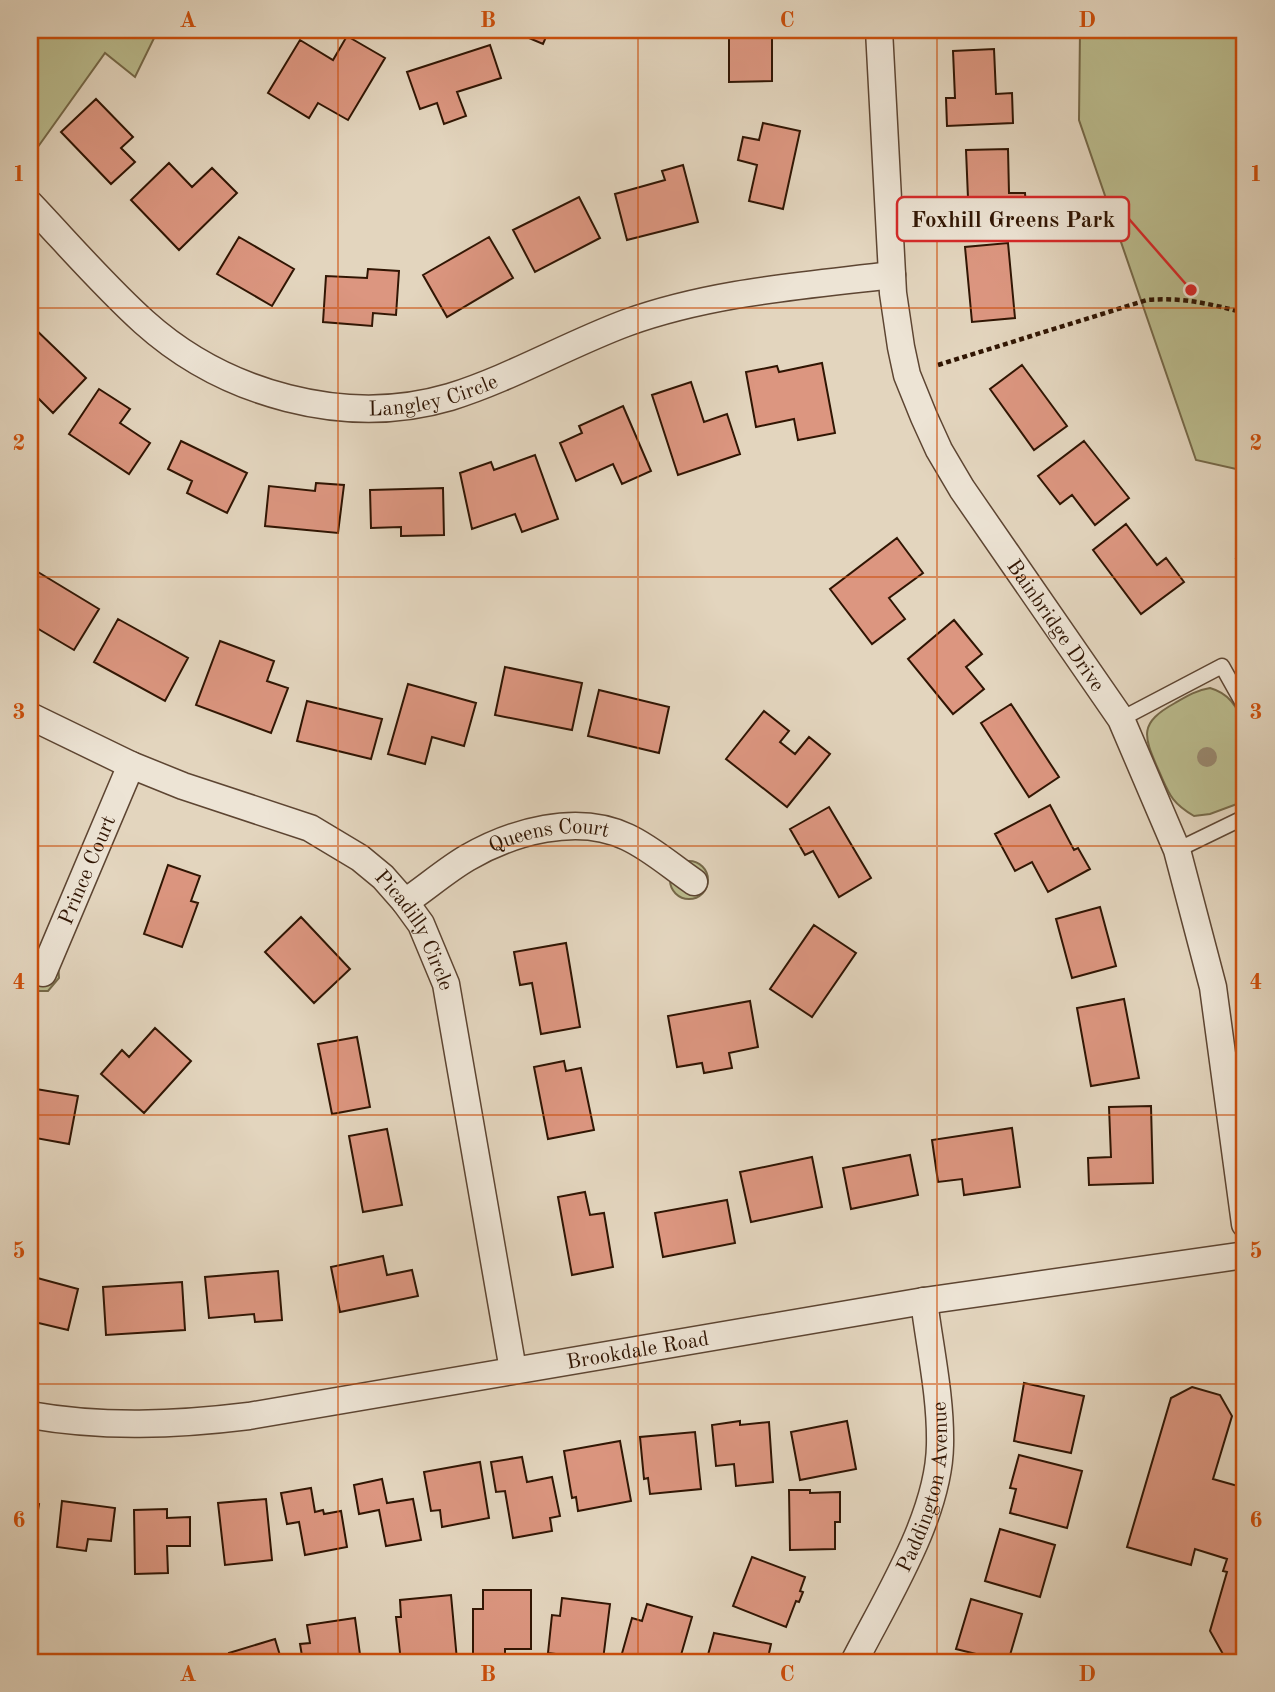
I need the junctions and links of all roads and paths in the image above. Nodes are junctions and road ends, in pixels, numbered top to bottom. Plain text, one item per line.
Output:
1 (879, 30) edge
2 (30, 204) edge
3 (892, 275) junction
4 (1245, 313) edge
5 (938, 365) dead end
6 (1245, 707) edge
7 (30, 716) edge
8 (1121, 719) junction
9 (131, 765) junction
10 (1245, 817) edge
11 (1177, 850) junction
12 (694, 882) dead end
13 (405, 902) junction
14 (43, 973) dead end
15 (1245, 1224) edge
16 (1245, 1255) edge
17 (924, 1301) junction
18 (513, 1370) junction
19 (30, 1415) edge
20 (854, 1662) edge

1 - 3 street, Bainbridge Drive
2 - 3 street, Langley Circle
3 - 8 street, Bainbridge Drive
4 - 5 path
6 - 8 lane
7 - 9 street, Picadilly Circle
8 - 11 street, Bainbridge Drive
9 - 13 street, Picadilly Circle
9 - 14 street, Prince Court
10 - 11 lane
11 - 15 street, Bainbridge Drive
12 - 13 street, Queens Court
13 - 18 street, Picadilly Circle
16 - 17 street, Brookdale Road
17 - 18 street, Brookdale Road
17 - 20 street, Paddington Avenue
18 - 19 street, Brookdale Road

